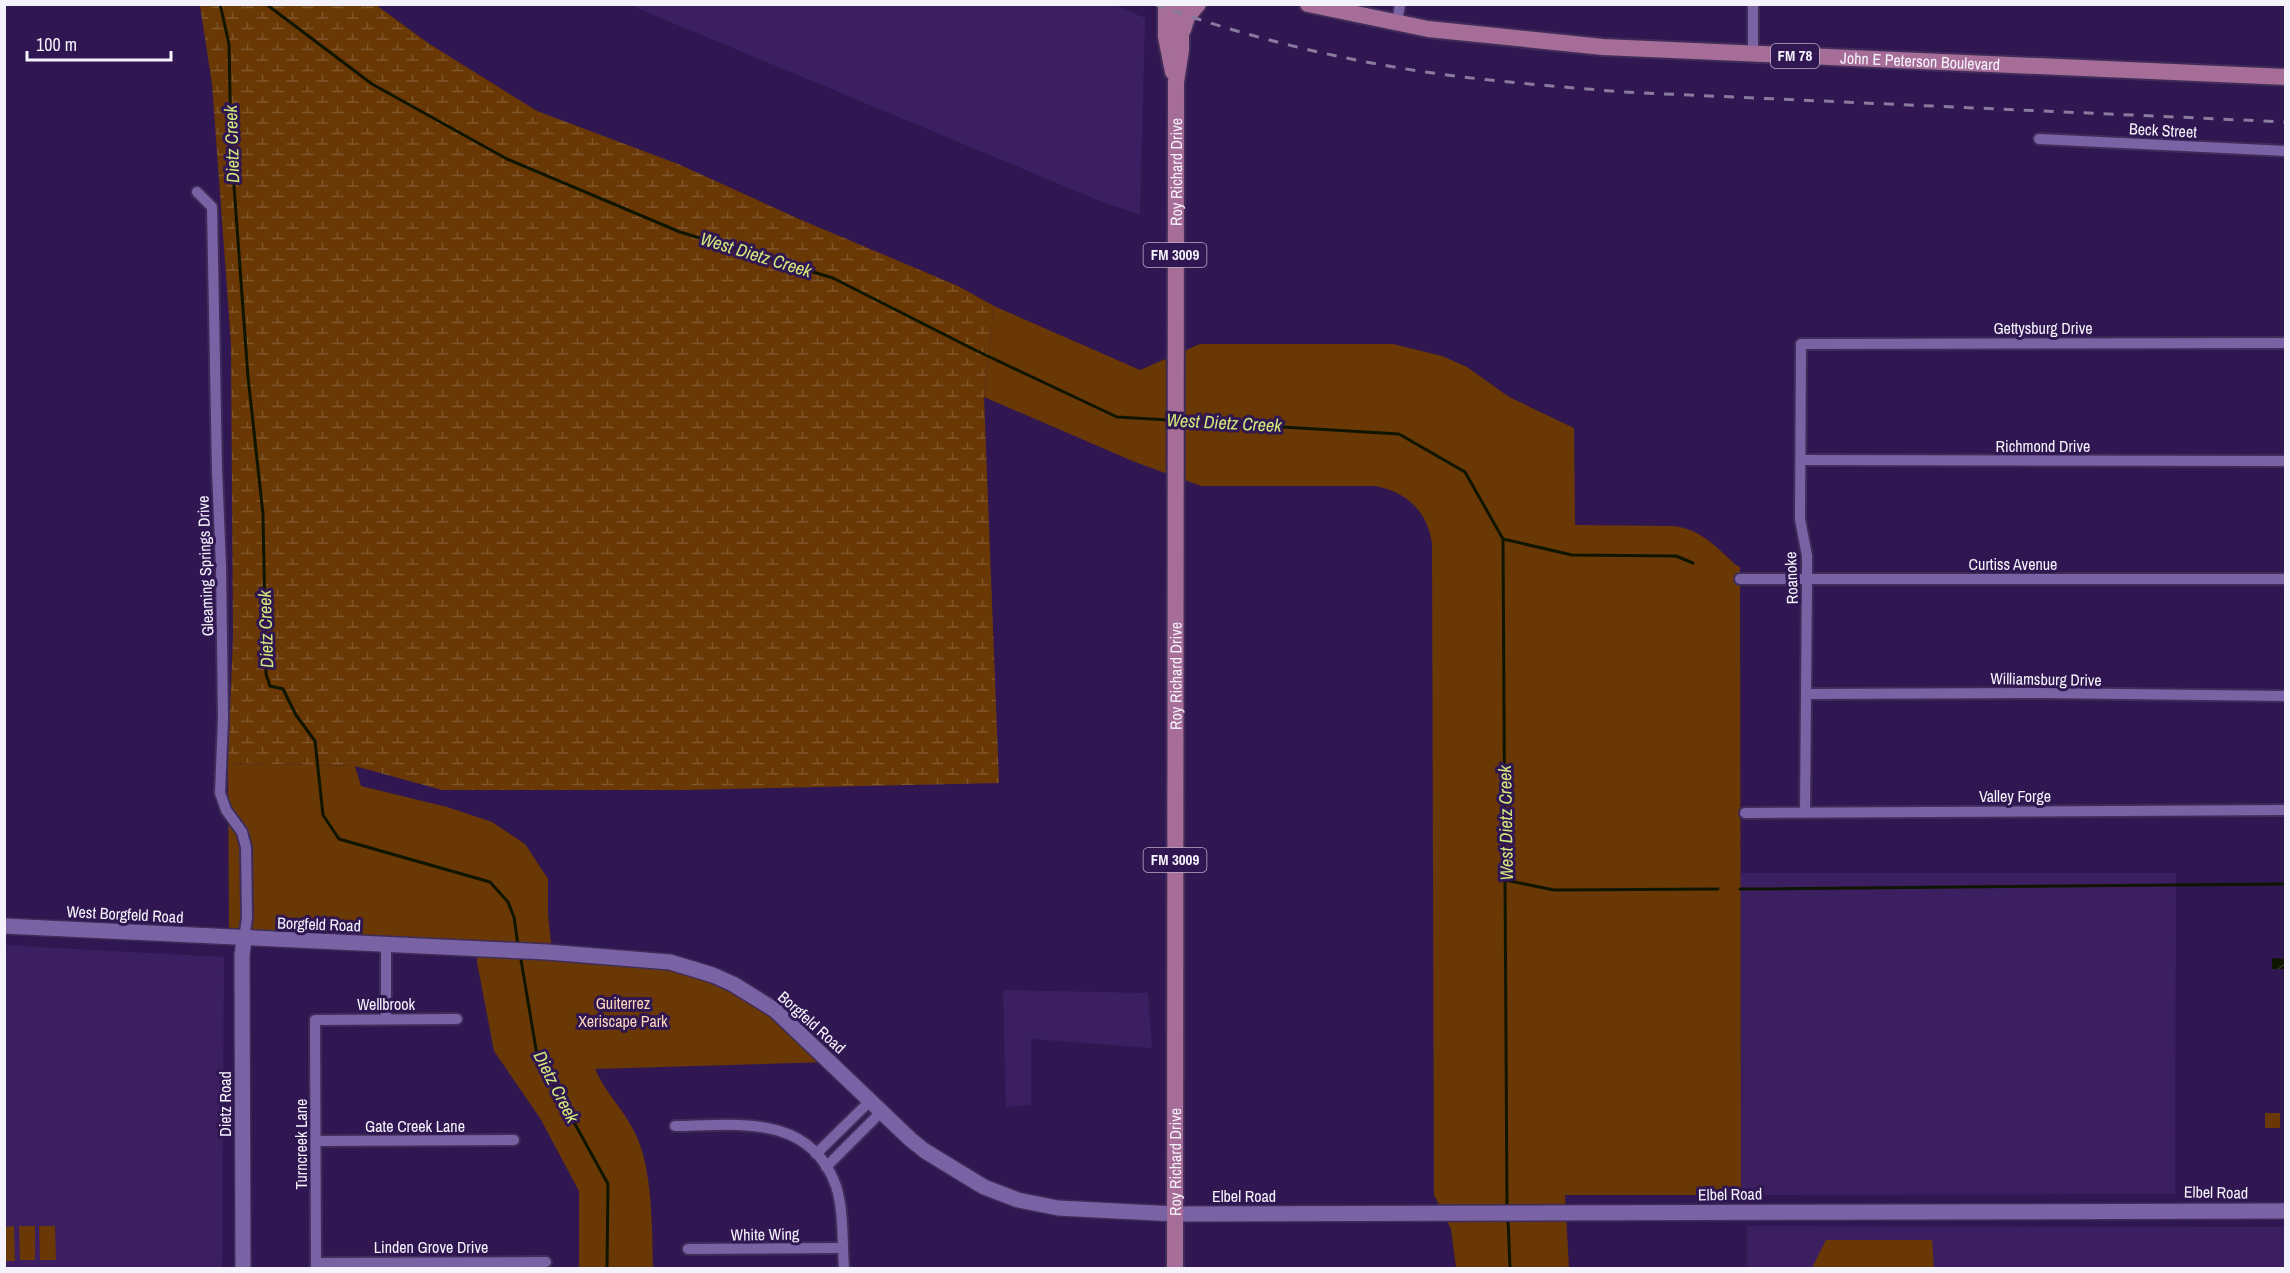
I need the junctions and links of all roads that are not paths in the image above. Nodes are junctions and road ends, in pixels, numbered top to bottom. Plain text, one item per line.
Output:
1 (1166, 4) edge
2 (1181, 4) edge
3 (1198, 4) edge
4 (1308, 4) edge
5 (1400, 4) edge
6 (1753, 4) edge
7 (1397, 23) junction
8 (1182, 34) junction
9 (1753, 54) junction
10 (2286, 76) edge
11 (1176, 82) junction
12 (2039, 139) dead end
13 (2286, 151) edge
14 (197, 192) dead end
15 (2286, 343) edge
16 (1801, 344) joint
17 (1801, 460) junction
18 (2286, 461) edge
19 (1740, 579) dead end
20 (1807, 579) junction
21 (2286, 579) edge
22 (1807, 694) junction
23 (2286, 696) edge
24 (2286, 810) edge
25 (1805, 811) junction
26 (1745, 813) dead end
27 (4, 926) edge
28 (244, 939) junction
29 (386, 944) junction
30 (386, 1019) junction
31 (457, 1019) dead end
32 (315, 1020) joint
33 (875, 1106) junction
34 (675, 1126) dead end
35 (514, 1140) dead end
36 (316, 1142) junction
37 (821, 1160) junction
38 (2286, 1210) edge
39 (1175, 1214) junction
40 (842, 1248) junction
41 (688, 1249) dead end
42 (546, 1262) dead end
43 (316, 1266) edge
44 (243, 1269) edge
45 (844, 1269) edge
46 (1175, 1269) edge

1 - 11 main road, Roy Richard Drive / FM 3009
2 - 8 main road, Roy Richard Drive / FM 3009
3 - 8 main road
4 - 7 main road, John E Peterson Boulevard / FM 78
5 - 7 street
6 - 9 street
7 - 9 main road, John E Peterson Boulevard / FM 78
8 - 11 main road, Roy Richard Drive / FM 3009
9 - 10 main road, John E Peterson Boulevard / FM 78
11 - 39 main road, Roy Richard Drive / FM 3009
12 - 13 street, Beck Street
14 - 28 street, Gleaming Springs Drive
15 - 16 street, Gettysburg Drive
16 - 17 street, Roanoke
17 - 18 street, Richmond Drive
17 - 20 street, Roanoke
19 - 20 street, Curtiss Avenue
20 - 21 street, Curtiss Avenue
20 - 22 street, Roanoke
22 - 23 street, Williamsburg Drive
22 - 25 street, Roanoke
24 - 25 street, Valley Forge
25 - 26 street, Valley Forge
27 - 28 street, West Borgfeld Road
28 - 29 street, Borgfeld Road
28 - 44 street, Dietz Road
29 - 30 street
29 - 33 street, Borgfeld Road
30 - 31 street, Wellbrook
30 - 32 street, Wellbrook
32 - 36 street, Turncreek Lane
33 - 37 street
33 - 37 street
33 - 39 street, Borgfeld Road
34 - 37 street
35 - 36 street, Gate Creek Lane
36 - 43 street, Turncreek Lane
37 - 40 street
38 - 39 street, Elbel Road
39 - 46 main road, Roy Richard Drive / FM 3009
40 - 41 street, White Wing
40 - 45 street
42 - 43 street, Linden Grove Drive

